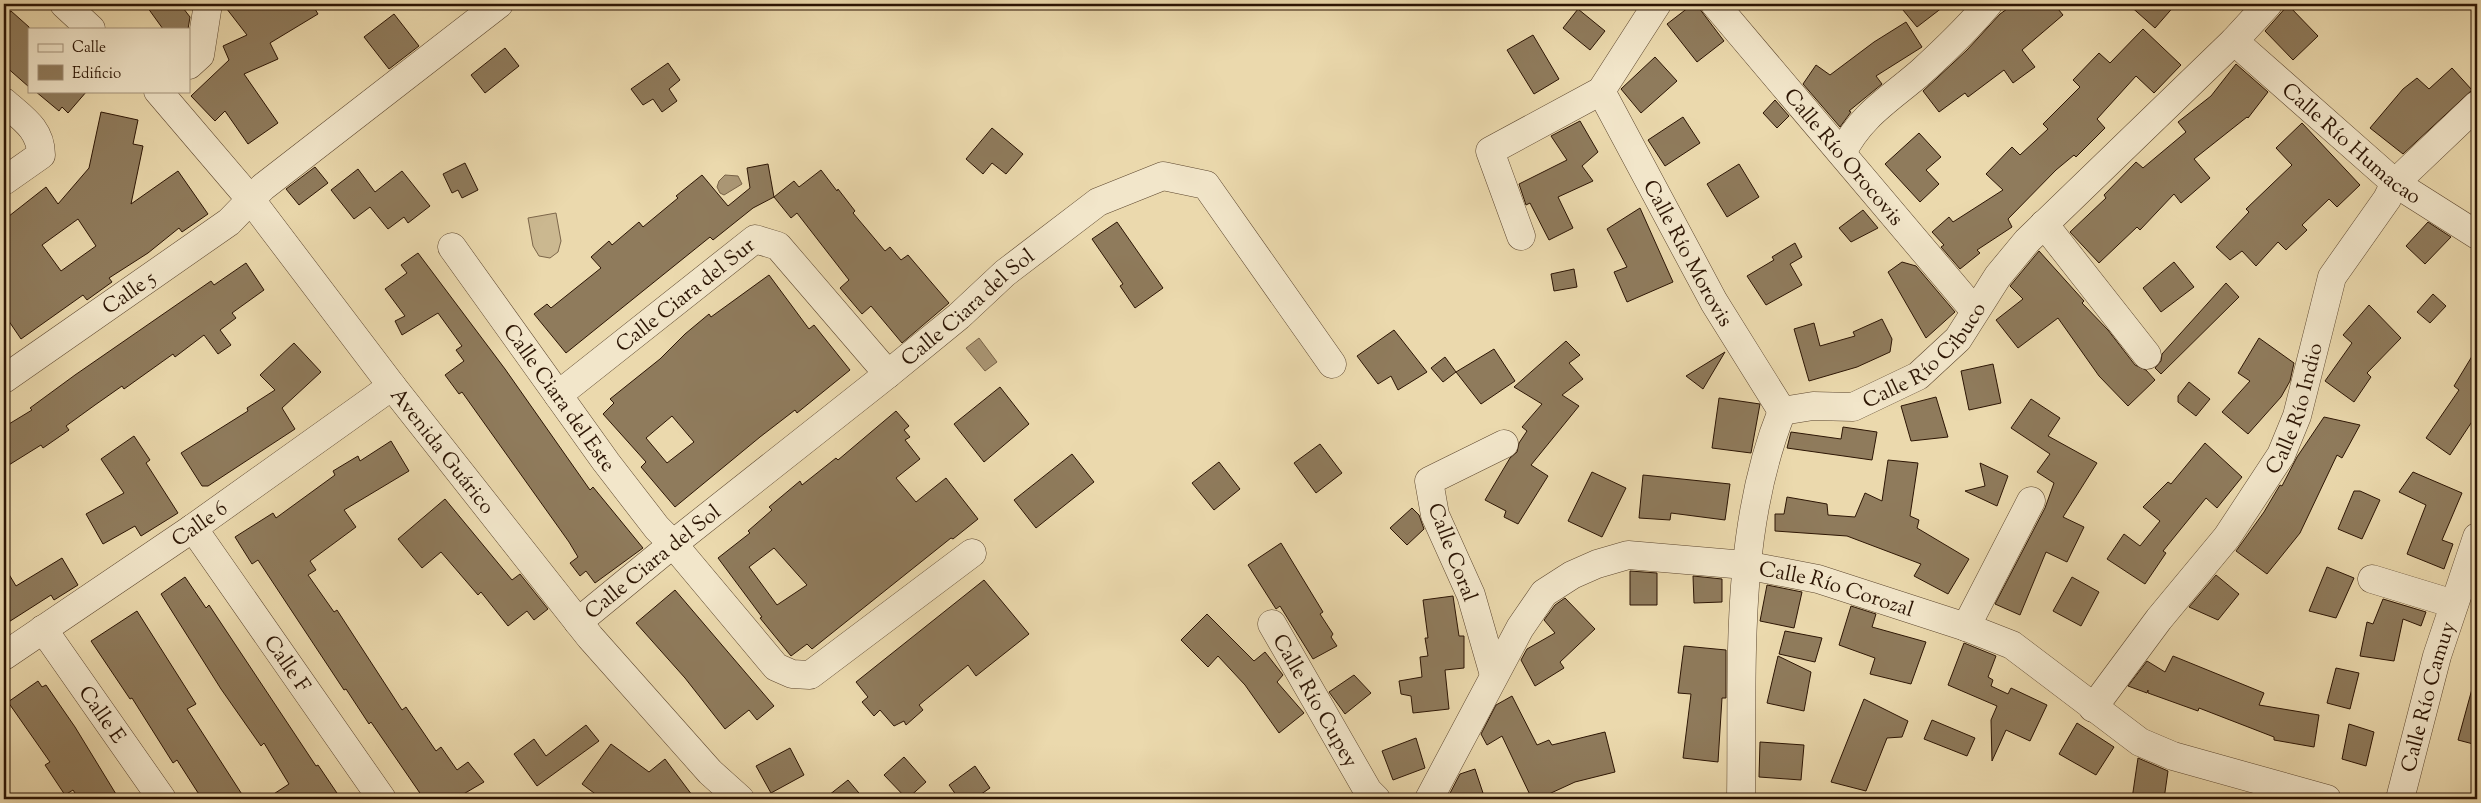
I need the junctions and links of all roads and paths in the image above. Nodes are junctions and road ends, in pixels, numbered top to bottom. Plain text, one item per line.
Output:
1 (64, 4) edge
2 (208, 4) edge
3 (499, 4) edge
4 (1656, 4) edge
5 (1715, 4) edge
6 (1988, 4) edge
7 (2268, 4) edge
8 (89, 28) edge
9 (2234, 41) junction
10 (190, 64) edge
11 (1601, 91) junction
12 (159, 92) edge
13 (4, 102) edge
14 (2477, 105) edge
15 (1842, 153) junction
16 (4, 181) edge
17 (2395, 183) junction
18 (251, 200) junction
19 (2044, 224) junction
20 (2477, 235) edge
21 (1521, 236) dead end
22 (452, 247) dead end
23 (1974, 310) junction
24 (2147, 355) dead end
25 (1332, 364) dead end
26 (6, 374) edge
27 (888, 374) junction
28 (392, 386) junction
29 (558, 395) junction
30 (1782, 411) junction
31 (1504, 444) dead end
32 (2031, 501) dead end
33 (192, 528) junction
34 (2477, 537) edge
35 (673, 544) junction
36 (972, 553) dead end
37 (1745, 564) junction
38 (2372, 578) dead end
39 (2454, 604) junction
40 (578, 622) junction
41 (1272, 624) dead end
42 (1966, 627) junction
43 (43, 628) junction
44 (4, 656) edge
45 (1494, 675) junction
46 (2093, 708) junction
47 (162, 799) edge
48 (382, 799) edge
49 (740, 799) edge
50 (1376, 799) edge
51 (1429, 799) edge
52 (1741, 799) edge
53 (2327, 799) edge
54 (2400, 799) edge

1 - 8 street
2 - 10 street
3 - 18 street, Calle 5
4 - 11 street
5 - 15 street, Calle Río Orocovis
6 - 15 street
7 - 9 street, Calle Río Cibuco
9 - 17 street, Calle Río Humacao
9 - 19 street, Calle Río Cibuco
11 - 21 street
11 - 30 street, Calle Río Morovis
12 - 18 street, Avenida Guárico
13 - 16 street
14 - 17 street, Calle Río Indio
15 - 23 street, Calle Río Orocovis
17 - 20 street, Calle Río Humacao
17 - 46 street, Calle Río Indio
18 - 26 street, Calle 5
18 - 28 street, Avenida Guárico
19 - 23 street, Calle Río Cibuco
19 - 24 street
22 - 29 street, Calle Ciara del Este
23 - 30 street, Calle Río Cibuco
25 - 27 street, Calle Ciara del Sol
27 - 29 street, Calle Ciara del Sur
27 - 35 street, Calle Ciara del Sol
28 - 33 street, Calle 6
28 - 40 street, Avenida Guárico
29 - 35 street, Calle Ciara del Este
30 - 37 street
31 - 45 street, Calle Coral
32 - 42 street
33 - 43 street, Calle 6
33 - 48 street, Calle F
34 - 39 street, Calle Río Camuy
35 - 36 street, Calle Ciara del Este
35 - 40 street, Calle Ciara del Sol
37 - 42 street, Calle Río Corozal
37 - 45 street, Calle Río Corozal
37 - 52 street
38 - 39 street
39 - 54 street, Calle Río Camuy
40 - 49 street, Avenida Guárico
41 - 50 street, Calle Río Cupey
42 - 46 street, Calle Río Corozal
43 - 44 street, Calle 6
43 - 47 street, Calle E
45 - 51 street, Calle Río Corozal
46 - 53 street, Calle Río Corozal

